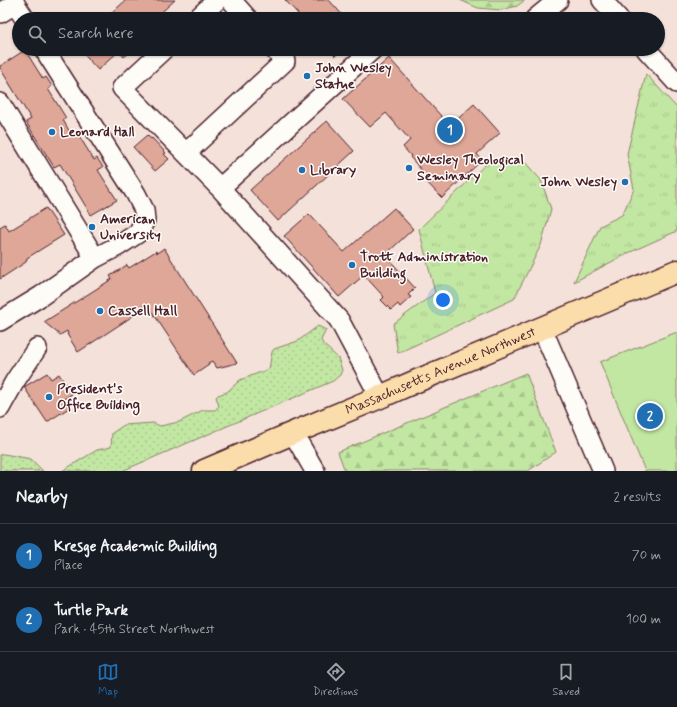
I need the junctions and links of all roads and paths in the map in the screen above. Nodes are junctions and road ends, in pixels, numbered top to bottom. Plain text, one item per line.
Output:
1 (217, 0) edge
2 (231, 0) edge
3 (558, 0) edge
4 (602, 0) edge
5 (204, 12) edge
6 (242, 12) edge
7 (543, 12) edge
8 (613, 12) edge
9 (48, 56) edge
10 (156, 56) edge
11 (280, 56) edge
12 (365, 56) edge
13 (652, 56) edge
14 (677, 84) edge
15 (0, 103) edge
16 (186, 153) junction
17 (220, 188) junction
18 (95, 258) junction
19 (677, 272) edge
20 (0, 321) edge
21 (542, 328) junction
22 (37, 348) dead end
23 (380, 397) junction
24 (0, 408) edge
25 (293, 433) junction
26 (204, 471) edge
27 (315, 471) edge
28 (603, 471) edge

1 - 5 street
2 - 6 street
3 - 7 street
4 - 8 street
9 - 18 street
10 - 16 street
11 - 16 street
12 - 17 street
13 - 14 street
15 - 18 street
16 - 17 street
17 - 23 street
18 - 20 street
19 - 21 main road, Massachusetts Avenue Northwest
21 - 23 main road, Massachusetts Avenue Northwest
21 - 28 street
22 - 24 street
23 - 25 main road, Massachusetts Avenue Northwest
25 - 26 main road, Massachusetts Avenue Northwest
25 - 27 street

